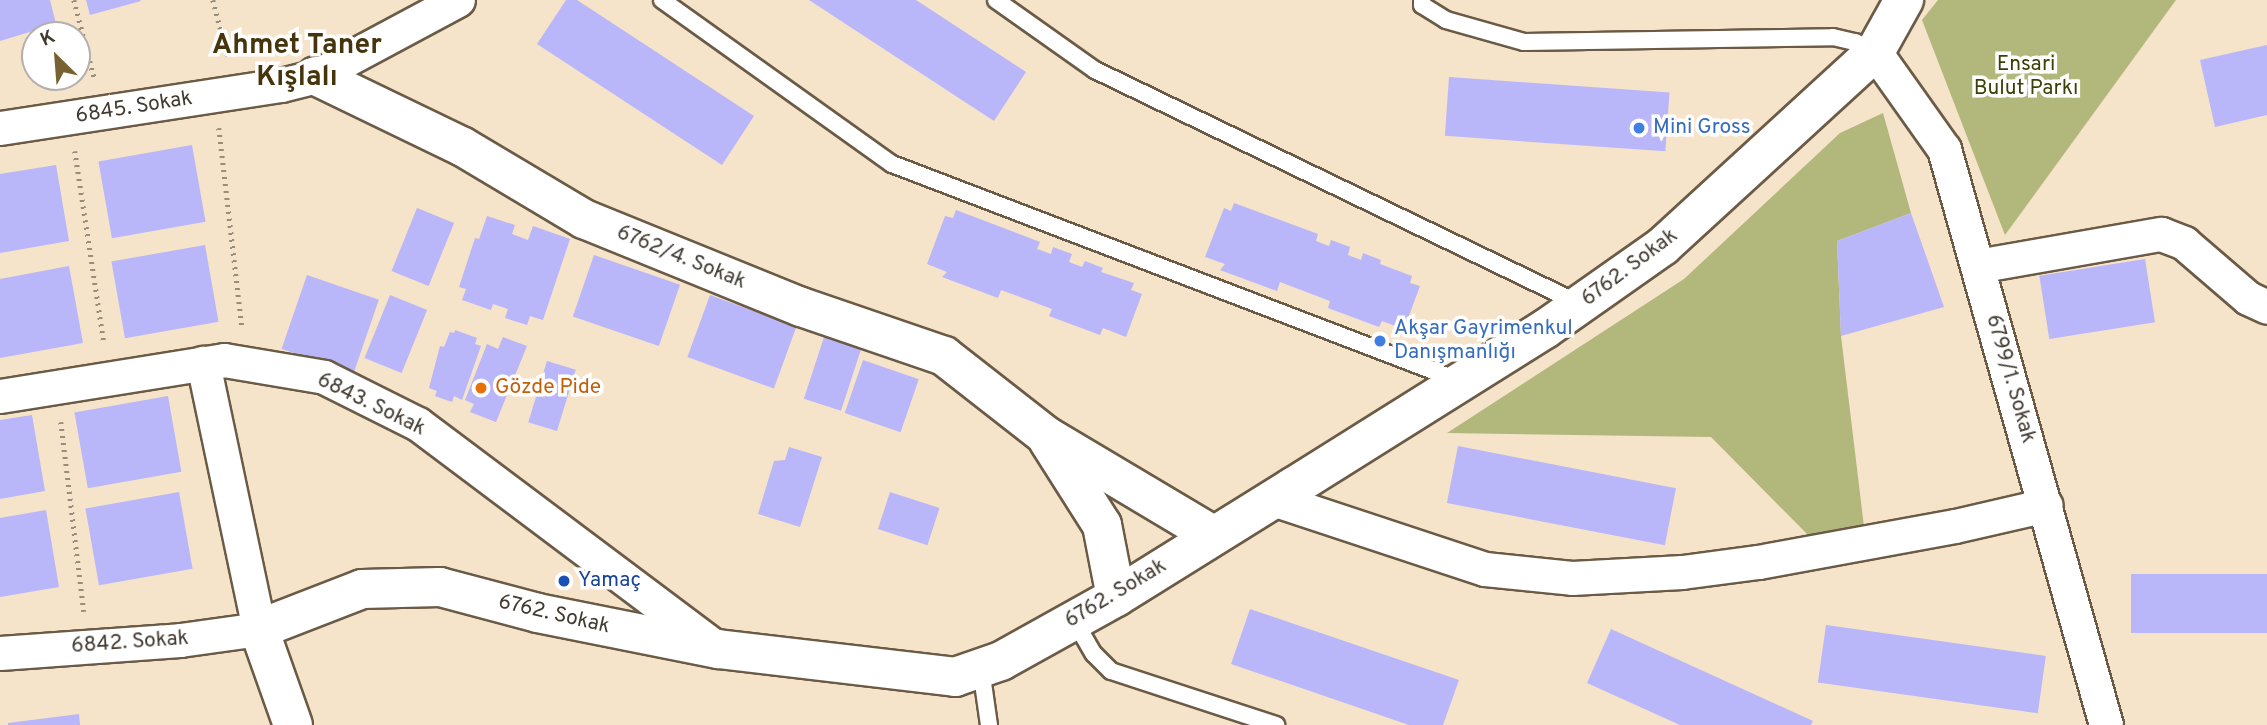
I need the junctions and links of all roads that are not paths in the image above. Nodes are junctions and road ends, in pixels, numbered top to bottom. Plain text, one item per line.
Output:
1 (458, 0) edge
2 (662, 0) edge
3 (996, 0) edge
4 (1422, 0) edge
5 (1903, 0) edge
6 (1875, 52) junction
7 (316, 76) junction
8 (0, 128) edge
9 (1977, 266) junction
10 (1580, 304) junction
11 (2267, 307) edge
12 (203, 363) junction
13 (1461, 382) junction
14 (0, 396) edge
15 (1045, 435) junction
16 (1273, 499) junction
17 (2046, 505) junction
18 (1213, 535) junction
19 (1116, 597) junction
20 (1074, 620) junction
21 (260, 629) junction
22 (718, 649) junction
23 (0, 653) edge
24 (981, 668) junction
25 (293, 725) edge
26 (989, 725) edge
27 (1276, 725) edge
28 (2105, 725) edge

1 - 7 street, 6845. Sokak
2 - 13 lane
3 - 10 lane
4 - 6 lane
5 - 6 main road, 6762. Sokak
6 - 9 street, 6799/1. Sokak
6 - 10 main road, 6762. Sokak
7 - 8 street, 6845. Sokak
7 - 15 main road, 6762/4. Sokak
9 - 11 street
9 - 17 street, 6799/1. Sokak
10 - 13 main road, 6762. Sokak
12 - 14 street, 6843. Sokak
12 - 21 street
12 - 22 street, 6843. Sokak
13 - 16 main road, 6762. Sokak
15 - 18 main road, 6762/4. Sokak
15 - 19 main road, 6762/4. Sokak
16 - 17 street
16 - 18 main road, 6762. Sokak
17 - 28 street, 6799/1. Sokak
18 - 19 main road, 6762. Sokak
19 - 20 main road, 6762. Sokak
20 - 24 main road, 6762. Sokak
20 - 27 lane
21 - 22 main road, 6762. Sokak
21 - 23 street, 6842. Sokak
21 - 25 main road
22 - 24 main road, 6762. Sokak
24 - 26 lane

